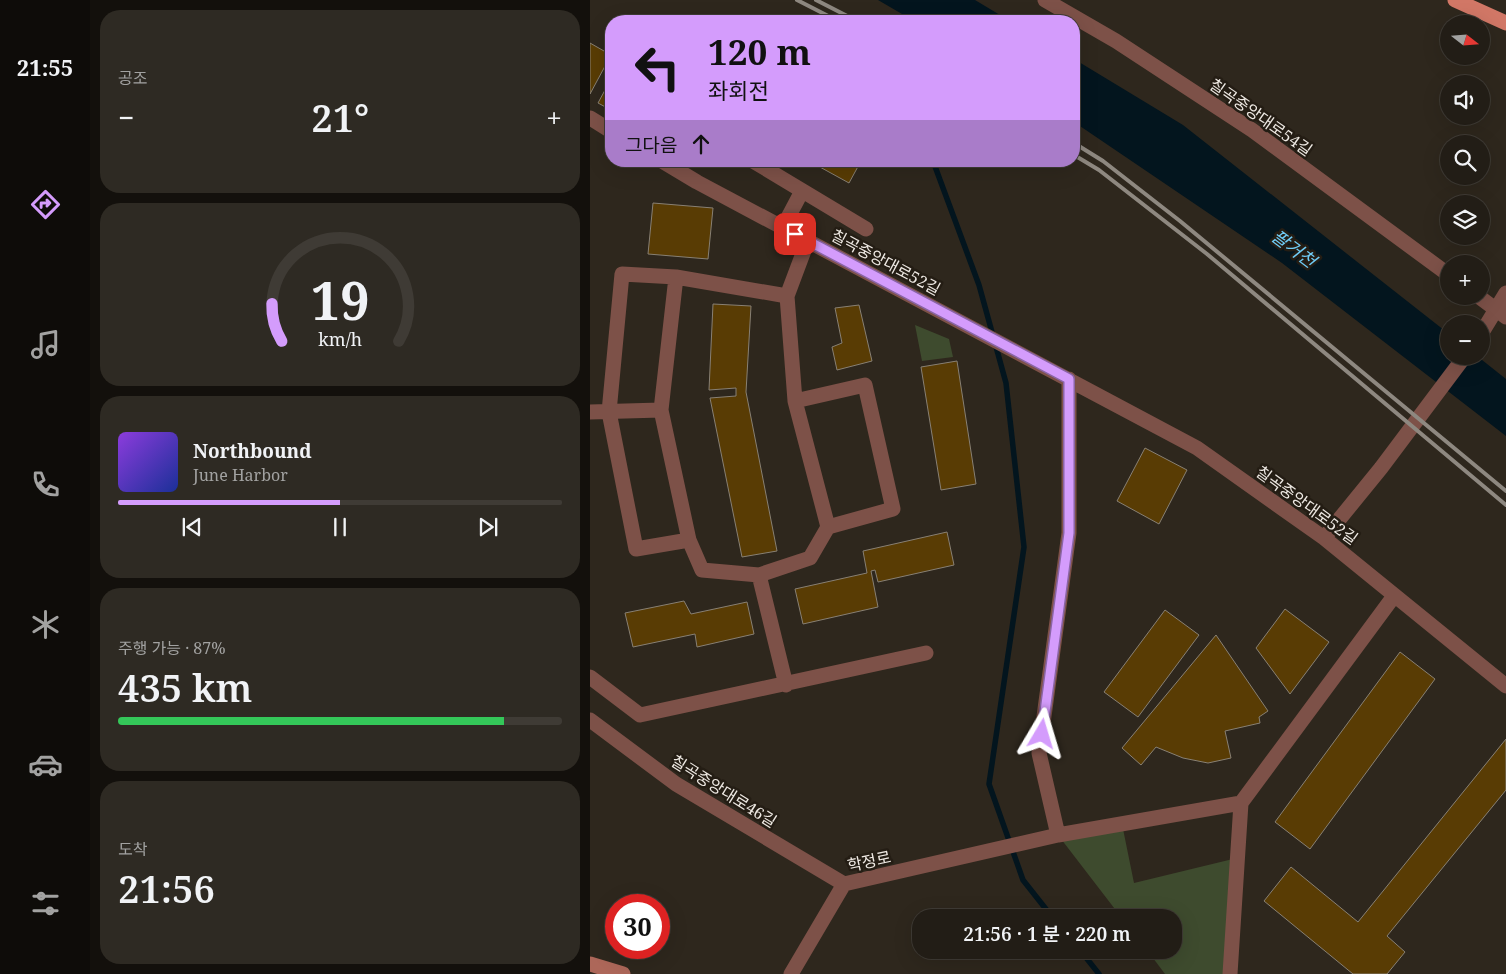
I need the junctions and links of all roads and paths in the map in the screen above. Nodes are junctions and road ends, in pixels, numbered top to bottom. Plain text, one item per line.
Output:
1 (1046, 0) edge
2 (1456, 0) edge
3 (1072, 15) edge
4 (1080, 20) edge
5 (1506, 23) edge
6 (590, 118) edge
7 (605, 127) edge
8 (673, 167) edge
9 (763, 167) edge
10 (802, 191) junction
11 (782, 227) junction
12 (866, 229) dead end
13 (808, 240) junction
14 (1440, 267) edge
15 (676, 277) junction
16 (1506, 294) edge
17 (787, 296) junction
18 (1490, 305) edge
19 (1502, 314) edge
20 (1490, 325) edge
21 (1458, 365) edge
22 (1069, 379) junction
23 (794, 401) junction
24 (661, 410) junction
25 (590, 412) edge
26 (609, 412) junction
27 (828, 527) junction
28 (1324, 538) junction
29 (689, 540) junction
30 (759, 575) junction
31 (1394, 596) junction
32 (926, 653) dead end
33 (590, 677) edge
34 (786, 685) junction
35 (1506, 686) edge
36 (590, 720) edge
37 (1241, 803) junction
38 (1058, 836) junction
39 (844, 884) junction
40 (590, 964) edge
41 (623, 974) edge
42 (791, 974) edge
43 (1230, 974) edge

1 - 3 street, 칠곡중앙대로54길
2 - 5 main road
4 - 14 street, 칠곡중앙대로54길
6 - 7 street
8 - 11 street, 칠곡중앙대로52길
9 - 10 street
10 - 11 street
10 - 12 street
11 - 13 street, 칠곡중앙대로52길
13 - 17 street
13 - 22 street, 칠곡중앙대로52길
15 - 17 street
15 - 24 street
15 - 26 street
16 - 19 street
17 - 23 street
18 - 19 street
19 - 20 street
21 - 28 street
22 - 28 street, 칠곡중앙대로52길
22 - 38 street
23 - 27 street
23 - 27 street
24 - 26 street
24 - 29 street
25 - 26 street
26 - 29 street
27 - 30 street
28 - 31 street, 칠곡중앙대로52길
29 - 30 street
30 - 34 street
31 - 35 street, 칠곡중앙대로52길
31 - 37 street
32 - 34 street
33 - 34 street
36 - 39 street, 칠곡중앙대로46길
37 - 38 street, 학정로
37 - 43 street
38 - 39 street, 학정로
39 - 42 street, 학정로
40 - 41 main road

